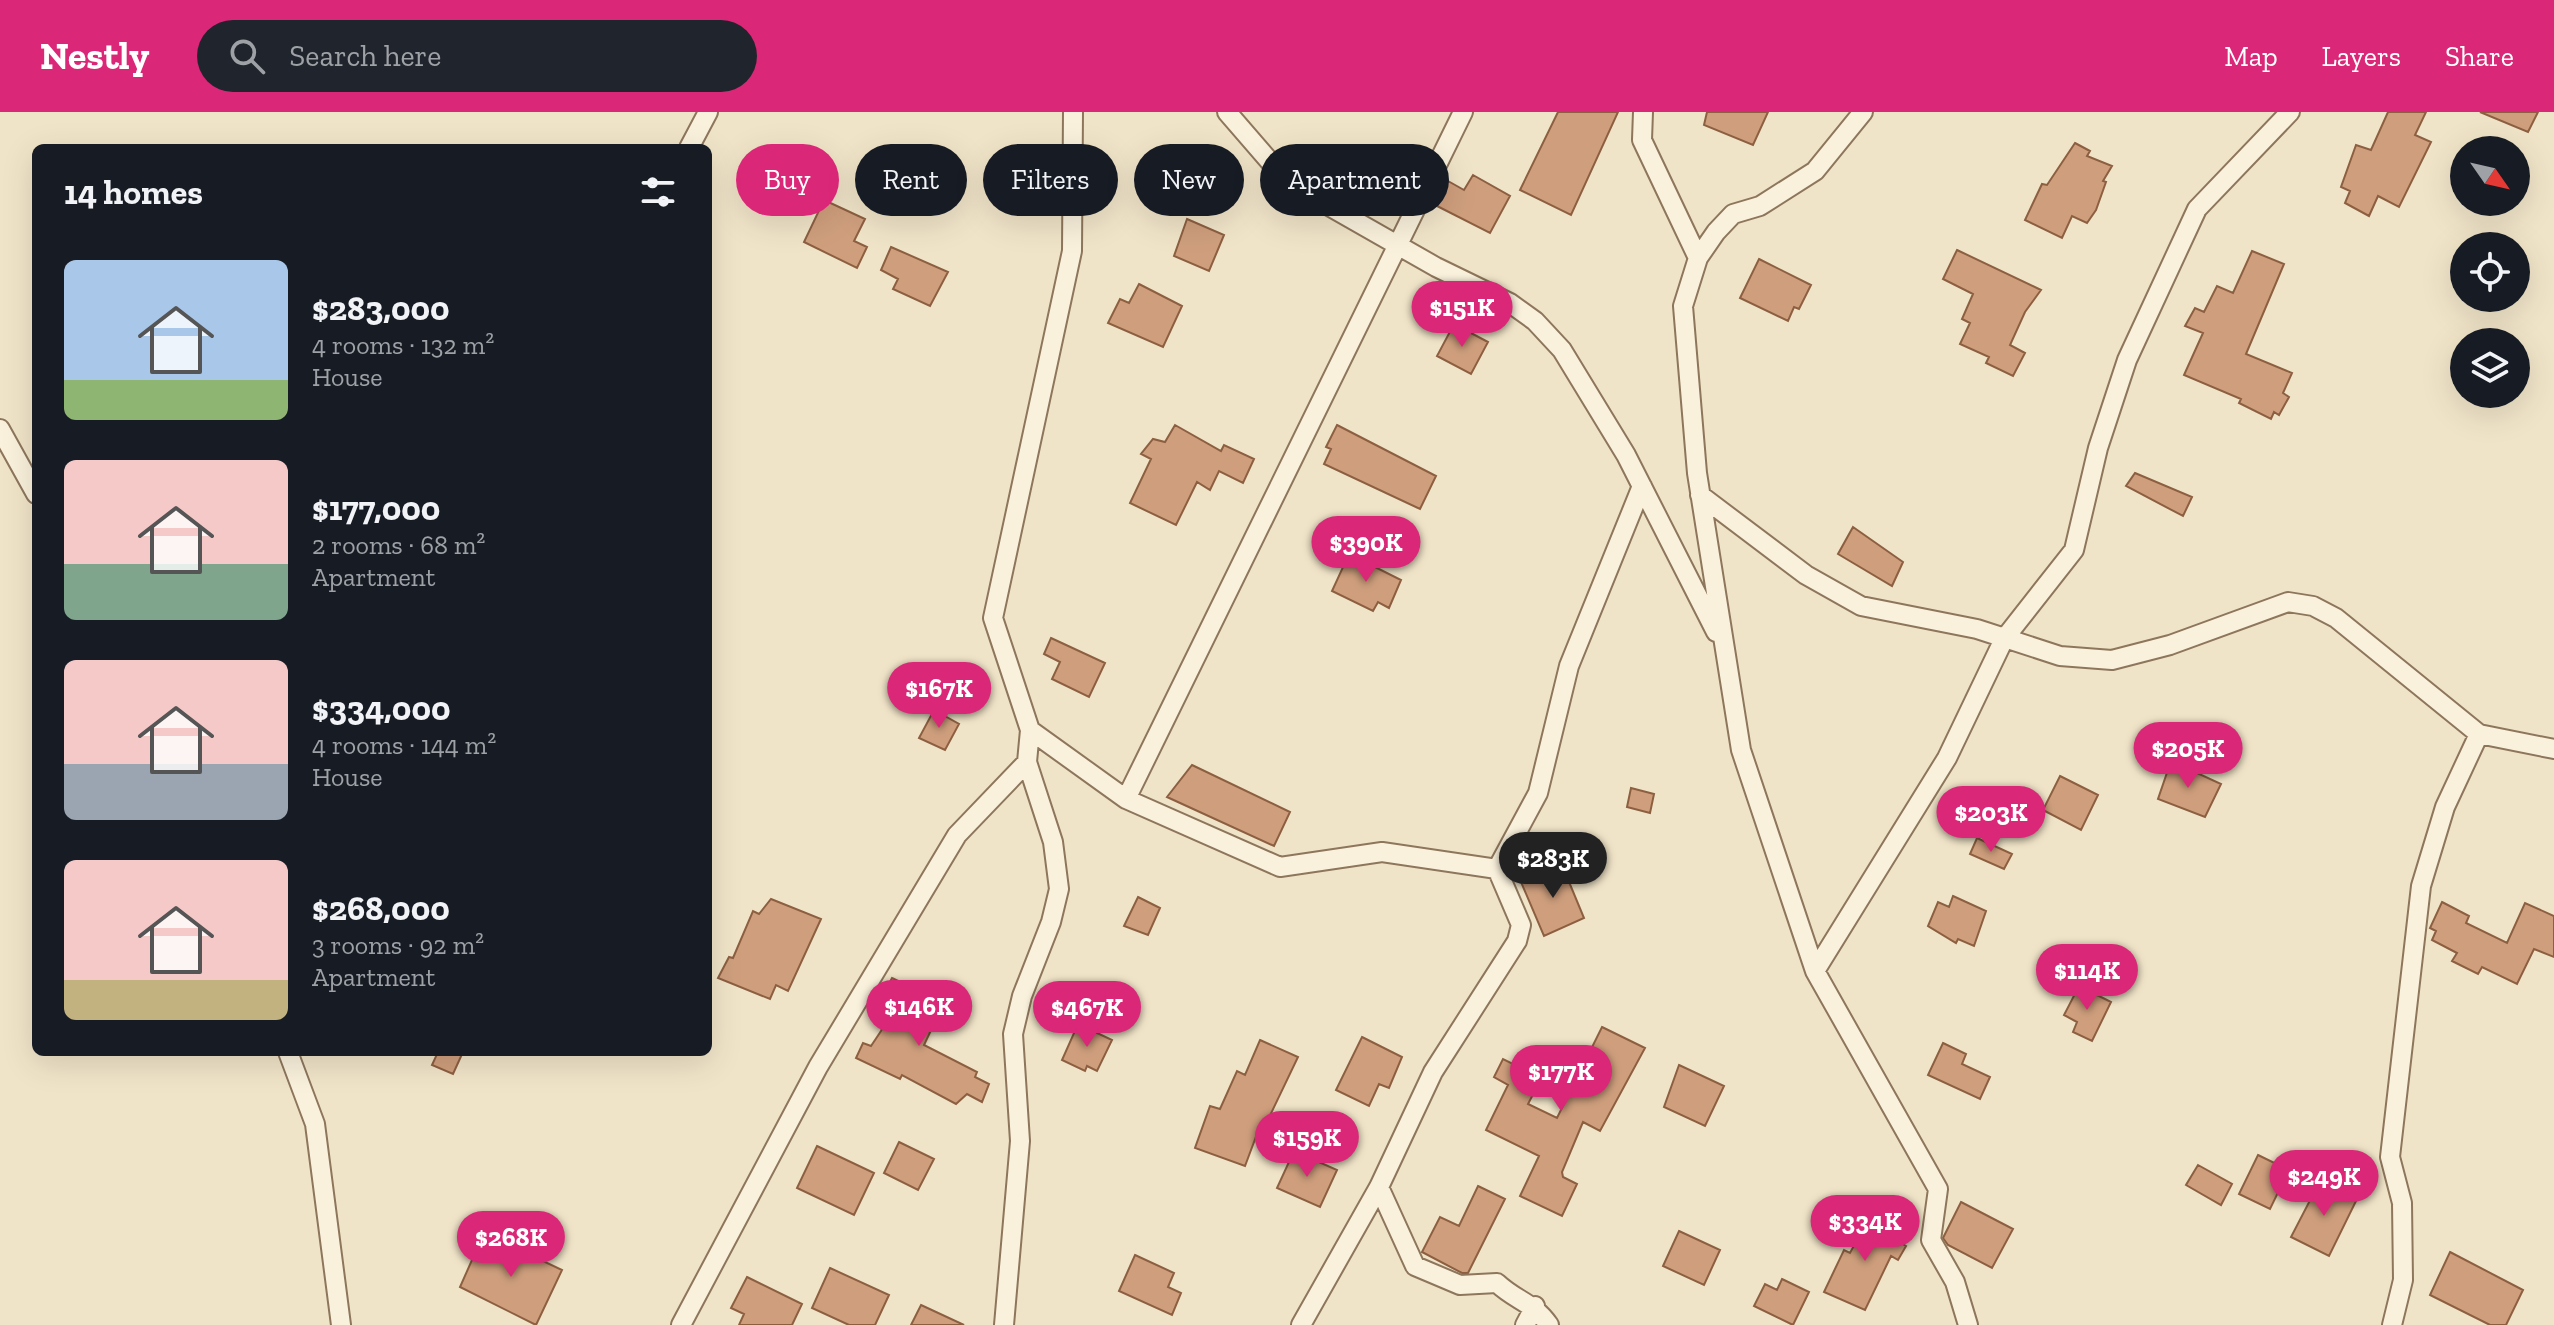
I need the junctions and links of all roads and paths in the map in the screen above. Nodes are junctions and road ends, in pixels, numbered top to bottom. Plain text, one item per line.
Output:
1 (708, 112) edge
2 (1073, 112) edge
3 (1227, 112) edge
4 (1463, 112) edge
5 (1643, 112) edge
6 (1863, 112) edge
7 (2290, 112) edge
8 (691, 144) edge
9 (1395, 245) junction
10 (1698, 258) junction
11 (0, 429) edge
12 (1642, 486) junction
13 (32, 487) edge
14 (1700, 495) junction
15 (2004, 639) junction
16 (1725, 649) junction
17 (1030, 730) junction
18 (2479, 734) junction
19 (2554, 749) edge
20 (1027, 762) junction
21 (1126, 799) junction
22 (1497, 869) junction
23 (1815, 971) junction
24 (290, 1056) edge
25 (1379, 1187) junction
26 (1535, 1306) junction
27 (341, 1325) edge
28 (681, 1325) edge
29 (1004, 1325) edge
30 (1301, 1325) edge
31 (1525, 1325) edge
32 (1549, 1325) edge
33 (1968, 1325) edge
34 (2392, 1325) edge

1 - 8 street
2 - 17 street
3 - 9 street
4 - 9 street
5 - 10 street
6 - 10 street
7 - 15 street
9 - 12 street
9 - 21 street
10 - 14 street
11 - 13 street
12 - 16 street
12 - 22 street
14 - 15 street
14 - 16 street
15 - 18 street
15 - 23 street
16 - 23 street
17 - 20 street
17 - 21 street
18 - 19 street
18 - 34 street
20 - 28 street
20 - 29 street
21 - 22 street
22 - 25 street
23 - 33 street
24 - 27 street
25 - 26 street
25 - 30 street
26 - 31 street
26 - 32 street

